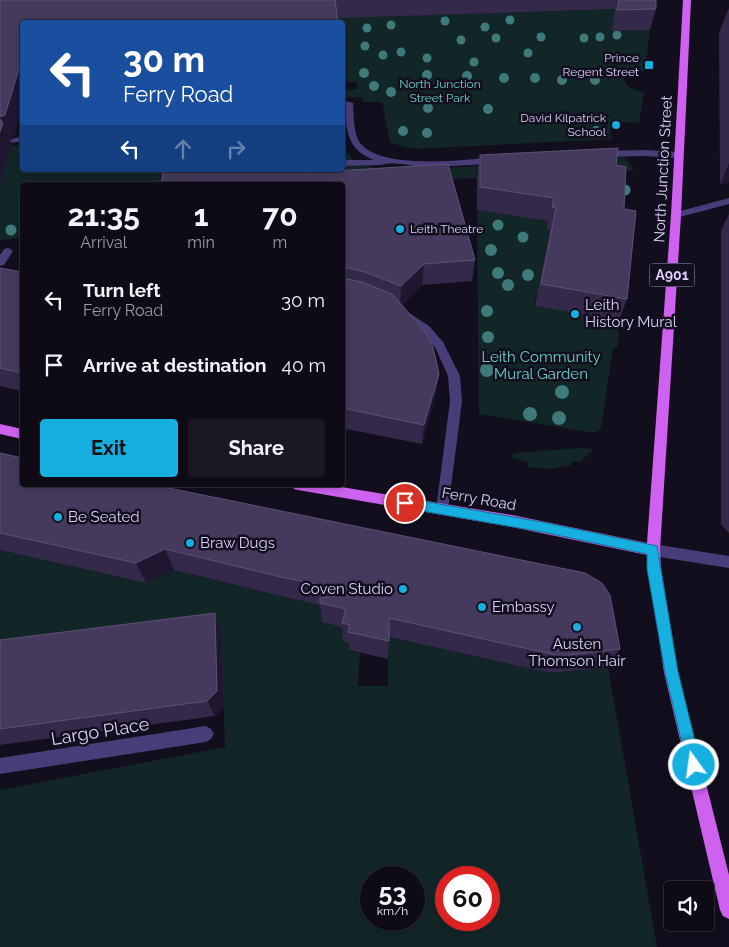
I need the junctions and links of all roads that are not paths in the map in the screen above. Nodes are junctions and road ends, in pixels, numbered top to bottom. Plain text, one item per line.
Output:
1 (687, 0) edge
2 (349, 103) dead end
3 (20, 139) edge
4 (13, 140) dead end
5 (591, 155) edge
6 (678, 155) junction
7 (505, 160) edge
8 (394, 162) junction
9 (345, 163) edge
10 (316, 172) edge
11 (285, 176) edge
12 (729, 201) edge
13 (676, 215) junction
14 (8, 251) dead end
15 (0, 263) edge
16 (395, 308) edge
17 (0, 429) edge
18 (20, 434) edge
19 (310, 487) edge
20 (442, 510) junction
21 (653, 550) junction
22 (729, 562) edge
23 (206, 734) edge
24 (0, 766) edge
25 (729, 910) edge

1 - 6 main road, North Junction Street / A901
2 - 8 street
3 - 4 street
5 - 6 street
6 - 13 main road, North Junction Street / A901
7 - 8 street
8 - 9 street
10 - 11 street
12 - 13 street
13 - 21 main road, North Junction Street / A901
14 - 15 street
16 - 20 street
17 - 18 main road
19 - 20 main road, Ferry Road
20 - 21 main road, Ferry Road
21 - 22 street
21 - 25 main road, North Junction Street
23 - 24 street, Largo Place

